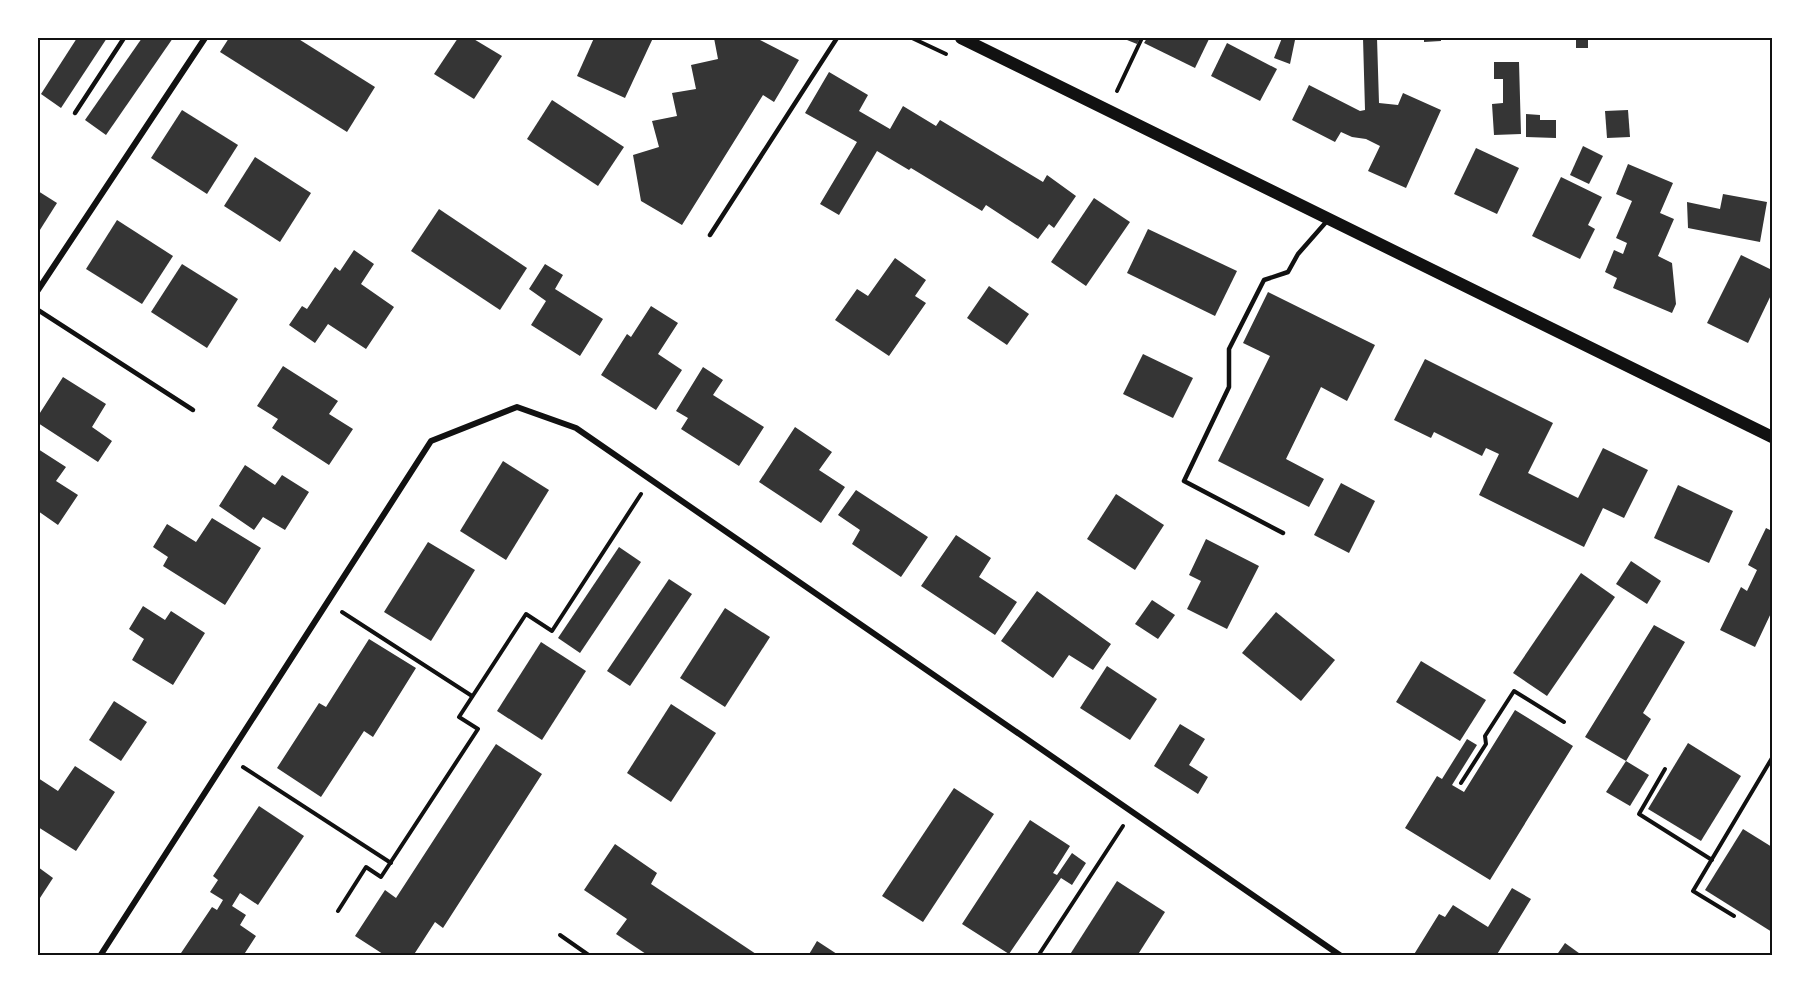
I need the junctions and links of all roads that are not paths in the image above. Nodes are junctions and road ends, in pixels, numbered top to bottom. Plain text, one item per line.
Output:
1 (124, 38) edge
2 (205, 38) edge
3 (837, 38) edge
4 (961, 38) edge
5 (75, 113) dead end
6 (1329, 219) junction
7 (710, 235) dead end
8 (38, 290) edge
9 (38, 310) edge
10 (193, 410) dead end
11 (1773, 437) edge
12 (1283, 533) dead end
13 (100, 956) edge
14 (1341, 956) edge

1 - 5 lane
2 - 8 street
3 - 7 lane
4 - 6 main road
6 - 11 main road
6 - 12 lane
9 - 10 lane
13 - 14 street

